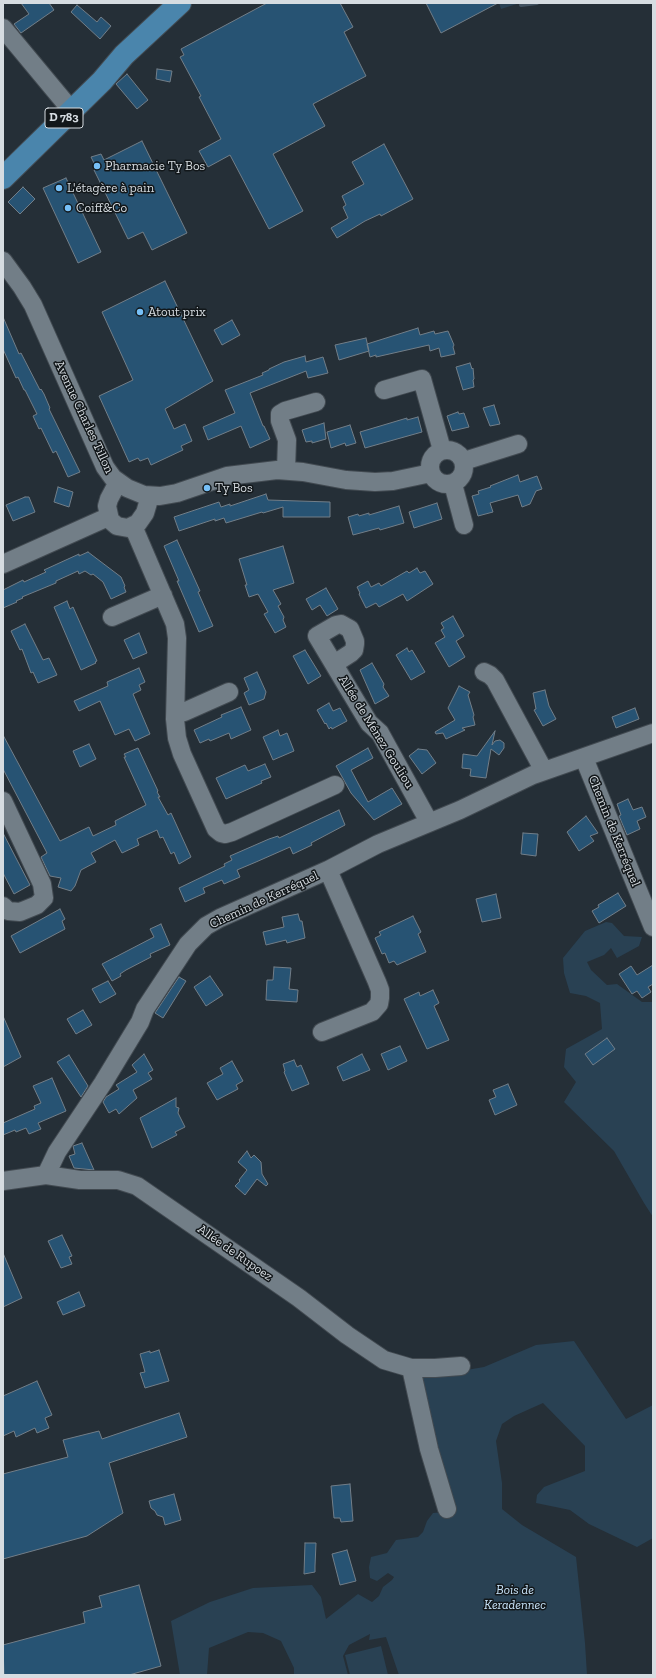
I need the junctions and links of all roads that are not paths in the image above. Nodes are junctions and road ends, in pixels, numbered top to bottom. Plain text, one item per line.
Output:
1 (180, 3) edge
2 (3, 28) edge
3 (69, 107) junction
4 (3, 161) edge
5 (3, 178) edge
6 (3, 261) edge
7 (384, 390) dead end
8 (316, 402) dead end
9 (518, 444) dead end
10 (442, 450) junction
11 (464, 462) junction
12 (286, 470) junction
13 (430, 473) junction
14 (118, 482) junction
15 (453, 484) junction
16 (150, 496) junction
17 (108, 517) junction
18 (464, 525) dead end
19 (133, 526) junction
20 (3, 564) edge
21 (163, 595) junction
22 (112, 618) dead end
23 (334, 664) dead end
24 (484, 672) dead end
25 (229, 692) dead end
26 (176, 714) junction
27 (653, 733) edge
28 (584, 758) junction
29 (544, 771) junction
30 (335, 786) dead end
31 (3, 801) edge
32 (429, 822) junction
33 (328, 870) junction
34 (3, 906) edge
35 (653, 927) edge
36 (322, 1032) dead end
37 (46, 1175) junction
38 (3, 1181) edge
39 (461, 1366) dead end
40 (411, 1368) junction
41 (447, 1509) dead end

1 - 3 main road, D 783
2 - 3 street
3 - 4 main road, D 783
3 - 5 main road, D 783
6 - 14 street, Avenue Charles Tillon
7 - 10 street
8 - 12 street
9 - 11 street
10 - 11 street
10 - 13 street
11 - 15 street
12 - 13 street, Avenue Charles Tillon
12 - 16 street, Avenue Charles Tillon
13 - 15 street
14 - 16 street, Avenue Charles Tillon
14 - 17 street
15 - 18 street
16 - 19 street
17 - 19 street
17 - 20 street
19 - 21 street
21 - 22 street
21 - 26 street
23 - 32 street, Allée de Ménez Gouliou
24 - 29 street
25 - 26 street
26 - 30 street
27 - 28 street, Chemin de Kerréquel
28 - 29 street, Chemin de Kerréquel
28 - 35 street, Chemin de Kerréquel
29 - 32 street, Chemin de Kerréquel
31 - 34 street
32 - 33 street, Chemin de Kerréquel
33 - 36 street
33 - 37 street, Chemin de Kerréquel
37 - 38 street
37 - 40 street, Allée de Rupoez
39 - 40 street, Allée de Rupoez
40 - 41 street

